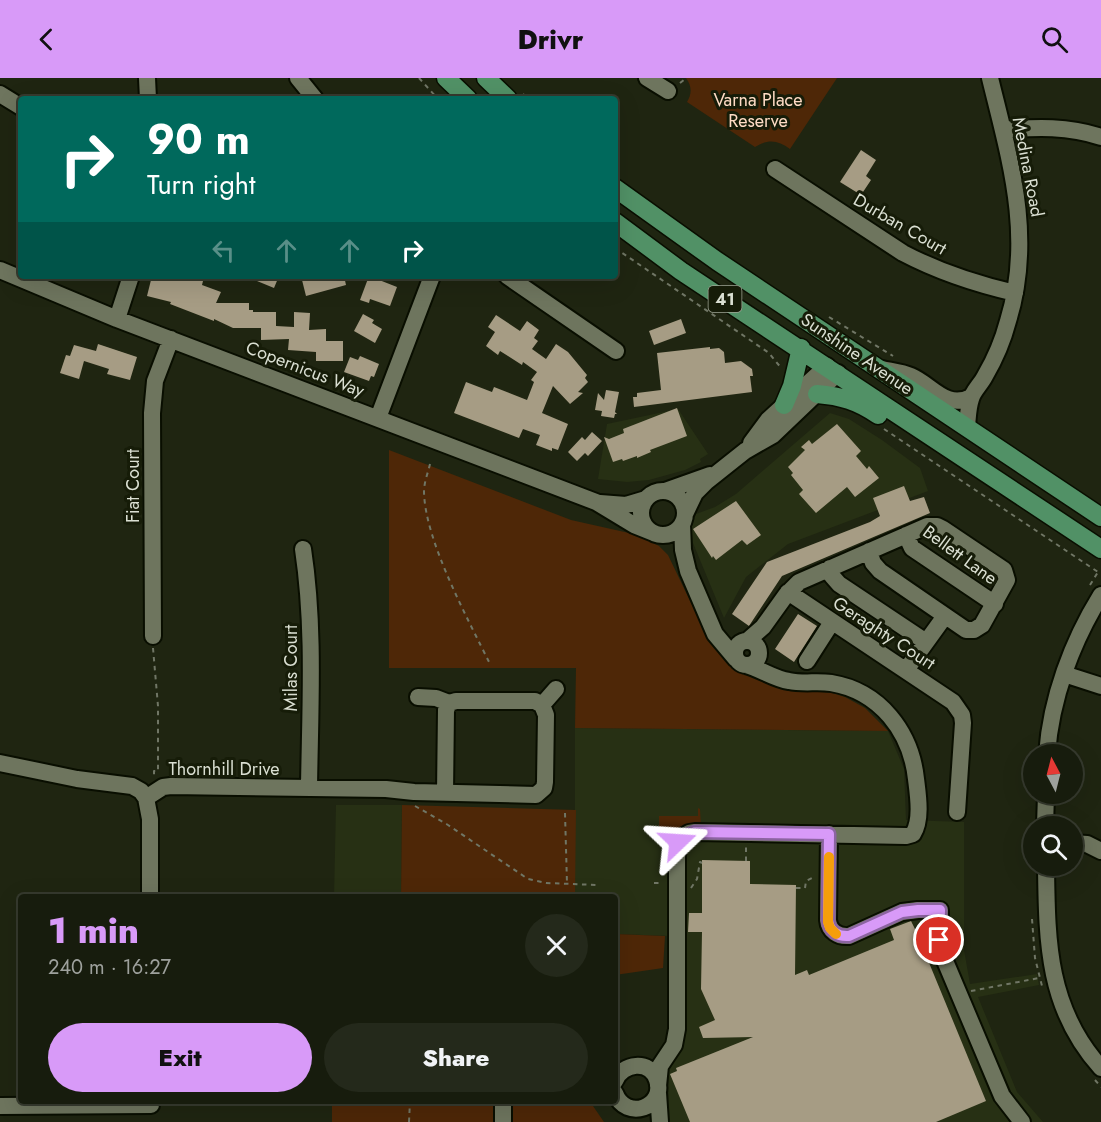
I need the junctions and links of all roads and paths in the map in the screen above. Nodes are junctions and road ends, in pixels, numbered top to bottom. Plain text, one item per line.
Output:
1 (147, 78) edge
2 (298, 78) edge
3 (418, 78) edge
4 (446, 78) edge
5 (455, 78) edge
6 (485, 78) edge
7 (647, 78) edge
8 (990, 78) edge
9 (668, 91) dead end
10 (0, 94) edge
11 (148, 96) edge
12 (313, 96) edge
13 (435, 96) edge
14 (466, 96) edge
15 (467, 96) edge
16 (498, 96) edge
17 (505, 96) edge
18 (18, 105) edge
19 (1003, 130) junction
20 (1101, 137) edge
21 (775, 169) dead end
22 (618, 191) edge
23 (618, 224) edge
24 (618, 250) edge
25 (0, 270) edge
26 (18, 278) edge
27 (21, 279) edge
28 (129, 279) edge
29 (431, 279) edge
30 (511, 279) edge
31 (1015, 293) junction
32 (824, 314) dead end
33 (117, 319) junction
34 (171, 339) junction
35 (801, 348) junction
36 (850, 350) junction
37 (616, 351) dead end
38 (893, 356) dead end
39 (878, 368) junction
40 (785, 370) dead end
41 (832, 370) junction
42 (817, 394) junction
43 (971, 397) junction
44 (784, 405) junction
45 (378, 418) junction
46 (967, 426) junction
47 (882, 428) dead end
48 (745, 451) junction
49 (430, 464) dead end
50 (975, 465) junction
51 (716, 473) junction
52 (665, 491) junction
53 (646, 499) junction
54 (596, 502) junction
55 (1101, 517) edge
56 (684, 519) junction
57 (658, 534) junction
58 (906, 535) junction
59 (303, 549) dead end
60 (1101, 549) edge
61 (869, 551) junction
62 (830, 568) junction
63 (688, 571) junction
64 (1101, 574) edge
65 (788, 592) junction
66 (1101, 594) edge
67 (994, 604) junction
68 (705, 611) junction
69 (945, 616) junction
70 (832, 622) junction
71 (153, 636) joint
72 (926, 642) junction
73 (752, 646) junction
74 (807, 661) dead end
75 (741, 662) junction
76 (490, 664) dead end
77 (906, 670) junction
78 (1064, 674) junction
79 (810, 682) junction
80 (1101, 686) edge
81 (556, 689) dead end
82 (418, 697) dead end
83 (449, 703) junction
84 (542, 705) junction
85 (1048, 744) edge
86 (0, 762) edge
87 (309, 788) junction
88 (445, 793) junction
89 (153, 794) junction
90 (411, 804) dead end
91 (957, 812) dead end
92 (565, 813) dead end
93 (829, 834) junction
94 (1083, 844) edge
95 (1101, 850) edge
96 (702, 862) dead end
97 (1046, 876) edge
98 (567, 884) junction
99 (598, 885) dead end
100 (693, 886) dead end
101 (796, 888) dead end
102 (805, 888) dead end
103 (150, 894) edge
104 (1040, 978) dead end
105 (960, 995) junction
106 (674, 1040) junction
107 (1101, 1068) edge
108 (621, 1072) edge
109 (658, 1089) junction
110 (619, 1100) edge
111 (410, 1104) edge
112 (503, 1104) edge
113 (0, 1106) edge
114 (151, 1109) edge
115 (409, 1122) edge
116 (503, 1122) edge
117 (636, 1122) edge
118 (660, 1122) edge
119 (1022, 1122) edge

1 - 11 street
2 - 12 street
3 - 13 path
4 - 14 main road
5 - 15 main road
6 - 16 main road
6 - 17 main road
7 - 9 street
8 - 19 street, Medina Road
10 - 18 street
19 - 20 street
19 - 31 street, Medina Road
21 - 31 street, Durban Court
22 - 36 main road, Sunshine Avenue / 41
23 - 35 main road, Sunshine Avenue / 41
24 - 40 path
25 - 26 street, Copernicus Way
27 - 33 street, Copernicus Way
28 - 33 street
29 - 45 street
30 - 37 street
31 - 43 street, Medina Road
32 - 38 path
33 - 34 street, Copernicus Way
34 - 45 street, Copernicus Way
34 - 71 street, Fiat Court
35 - 41 main road, Sunshine Avenue / 41
35 - 44 main road
36 - 39 main road, Sunshine Avenue / 41
36 - 41 main road
39 - 43 street
39 - 46 main road, Sunshine Avenue / 41
41 - 42 street
41 - 44 street
41 - 50 main road, Sunshine Avenue / 41
42 - 48 street
42 - 50 main road
43 - 46 street, Medina Road
44 - 48 street
45 - 54 street, Copernicus Way
46 - 55 main road, Sunshine Avenue / 41
47 - 64 path
48 - 51 street
49 - 76 path
50 - 60 main road, Sunshine Avenue / 41
51 - 52 street
51 - 56 street
52 - 53 street
52 - 56 street
53 - 54 street, Copernicus Way
53 - 57 street
54 - 57 street, Copernicus Way
56 - 57 street
56 - 63 street
57 - 63 street
58 - 61 street
58 - 67 street, Bellett Lane
58 - 67 street
59 - 87 street, Milas Court
61 - 62 street
61 - 69 street
62 - 65 street
62 - 72 street
63 - 68 street
65 - 70 street, Geraghty Court
65 - 73 street
66 - 78 street
67 - 69 street
68 - 73 street
68 - 75 street
69 - 72 street
70 - 74 street
70 - 77 street, Geraghty Court
71 - 89 path
72 - 77 street
73 - 75 street
73 - 79 street
75 - 79 street
77 - 91 street, Geraghty Court
78 - 80 street
78 - 85 street
79 - 93 street
81 - 84 street
82 - 83 street
83 - 84 street
83 - 88 street
84 - 88 street, Thornhill Drive
86 - 89 street
87 - 88 street, Thornhill Drive
87 - 89 street, Thornhill Drive
89 - 103 street
90 - 98 path
92 - 98 path
93 - 105 street
93 - 106 street
94 - 95 street
96 - 100 path
97 - 107 street
98 - 99 path
101 - 102 path
104 - 105 path
105 - 119 street
106 - 108 street
106 - 109 street
108 - 109 street
109 - 110 street
109 - 118 street
110 - 117 street
111 - 115 path
112 - 116 street
113 - 114 street

